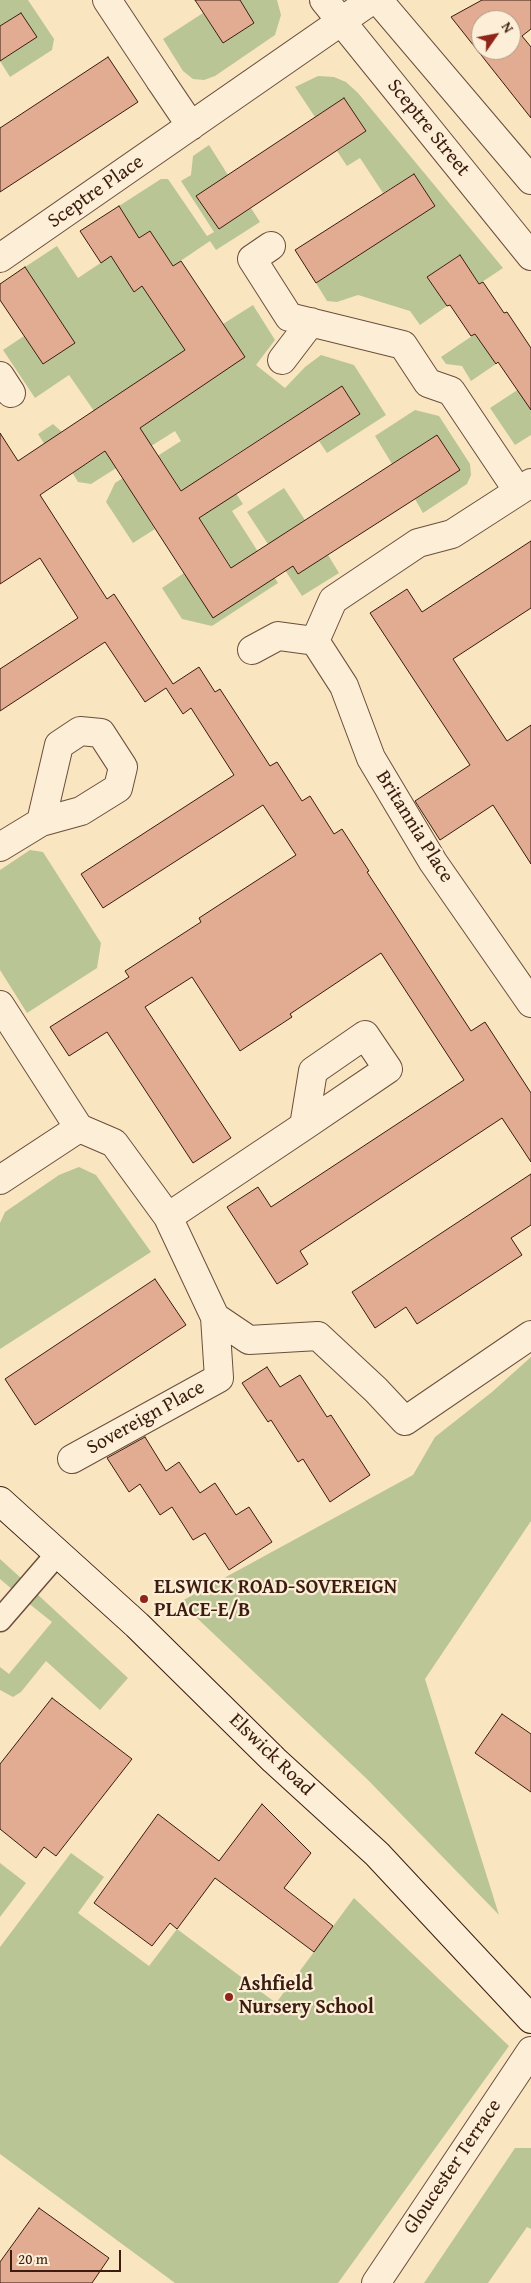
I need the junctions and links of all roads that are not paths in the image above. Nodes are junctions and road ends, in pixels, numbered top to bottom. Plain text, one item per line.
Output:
1 (107, 0) edge
2 (324, 0) edge
3 (372, 0) edge
4 (378, 0) edge
5 (342, 22) junction
6 (191, 126) junction
7 (529, 174) edge
8 (271, 246) dead end
9 (531, 256) edge
10 (0, 258) edge
11 (311, 322) junction
12 (282, 360) dead end
13 (524, 487) edge
14 (315, 641) junction
15 (252, 650) dead end
16 (41, 822) dead end
17 (0, 848) edge
18 (531, 1003) edge
19 (0, 1005) edge
20 (304, 1126) dead end
21 (78, 1128) junction
22 (0, 1180) edge
23 (168, 1217) junction
24 (215, 1317) junction
25 (531, 1335) edge
26 (72, 1459) dead end
27 (0, 1501) edge
28 (58, 1553) junction
29 (0, 1620) edge
30 (531, 2019) edge
31 (531, 2051) edge
32 (376, 2283) edge

1 - 6 street
2 - 5 street, Sceptre Street
3 - 5 street, Sceptre Place
4 - 7 street
5 - 6 street, Sceptre Place
5 - 9 street, Sceptre Street
6 - 10 street, Sceptre Place
8 - 11 street
11 - 12 street
11 - 13 street
13 - 14 street
14 - 15 street
14 - 18 street, Britannia Place
16 - 17 street
19 - 21 street
20 - 23 street
21 - 22 street
21 - 23 street, Sovereign Place
23 - 24 street, Sovereign Place
24 - 25 street
24 - 26 street, Sovereign Place
27 - 28 street, Elswick Road
28 - 29 lane
28 - 30 street, Elswick Road
31 - 32 street, Gloucester Terrace

